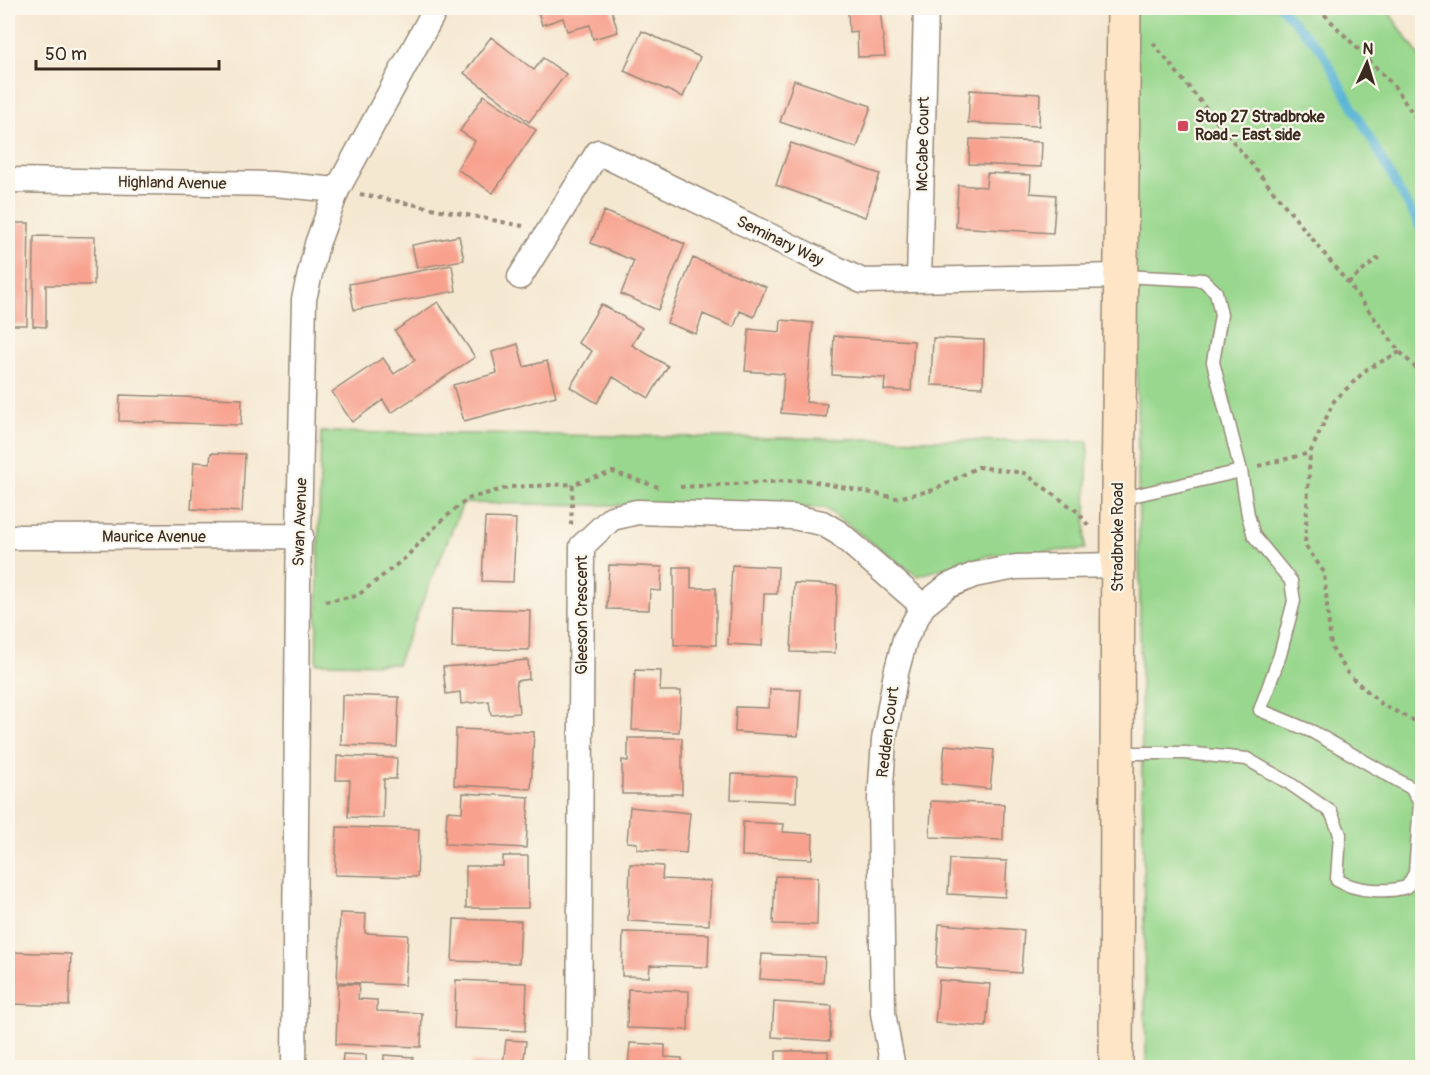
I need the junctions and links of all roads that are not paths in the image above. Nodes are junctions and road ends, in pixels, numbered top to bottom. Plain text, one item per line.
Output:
1 (436, 8) edge
2 (926, 8) edge
3 (1124, 12) edge
4 (8, 180) edge
5 (337, 190) junction
6 (1120, 276) junction
7 (520, 277) dead end
8 (920, 280) junction
9 (1241, 471) junction
10 (1118, 499) junction
11 (301, 536) junction
12 (8, 537) edge
13 (1117, 565) junction
14 (923, 606) junction
15 (1117, 753) junction
16 (294, 1068) edge
17 (579, 1068) edge
18 (893, 1068) edge
19 (1116, 1068) edge

1 - 5 street, Swan Avenue
2 - 8 street, McCabe Court
3 - 6 main road, Stradbroke Road
4 - 5 street, Highland Avenue
5 - 11 street, Swan Avenue
6 - 8 street, Seminary Way
6 - 9 lane
6 - 10 main road, Stradbroke Road
7 - 8 street, Seminary Way
9 - 10 lane
9 - 15 lane
10 - 13 main road, Stradbroke Road
11 - 12 street, Maurice Avenue
11 - 16 street, Swan Avenue
13 - 14 street, Redden Court
13 - 15 main road, Stradbroke Road
14 - 17 street, Gleeson Crescent
14 - 18 street, Redden Court
15 - 19 main road, Stradbroke Road

